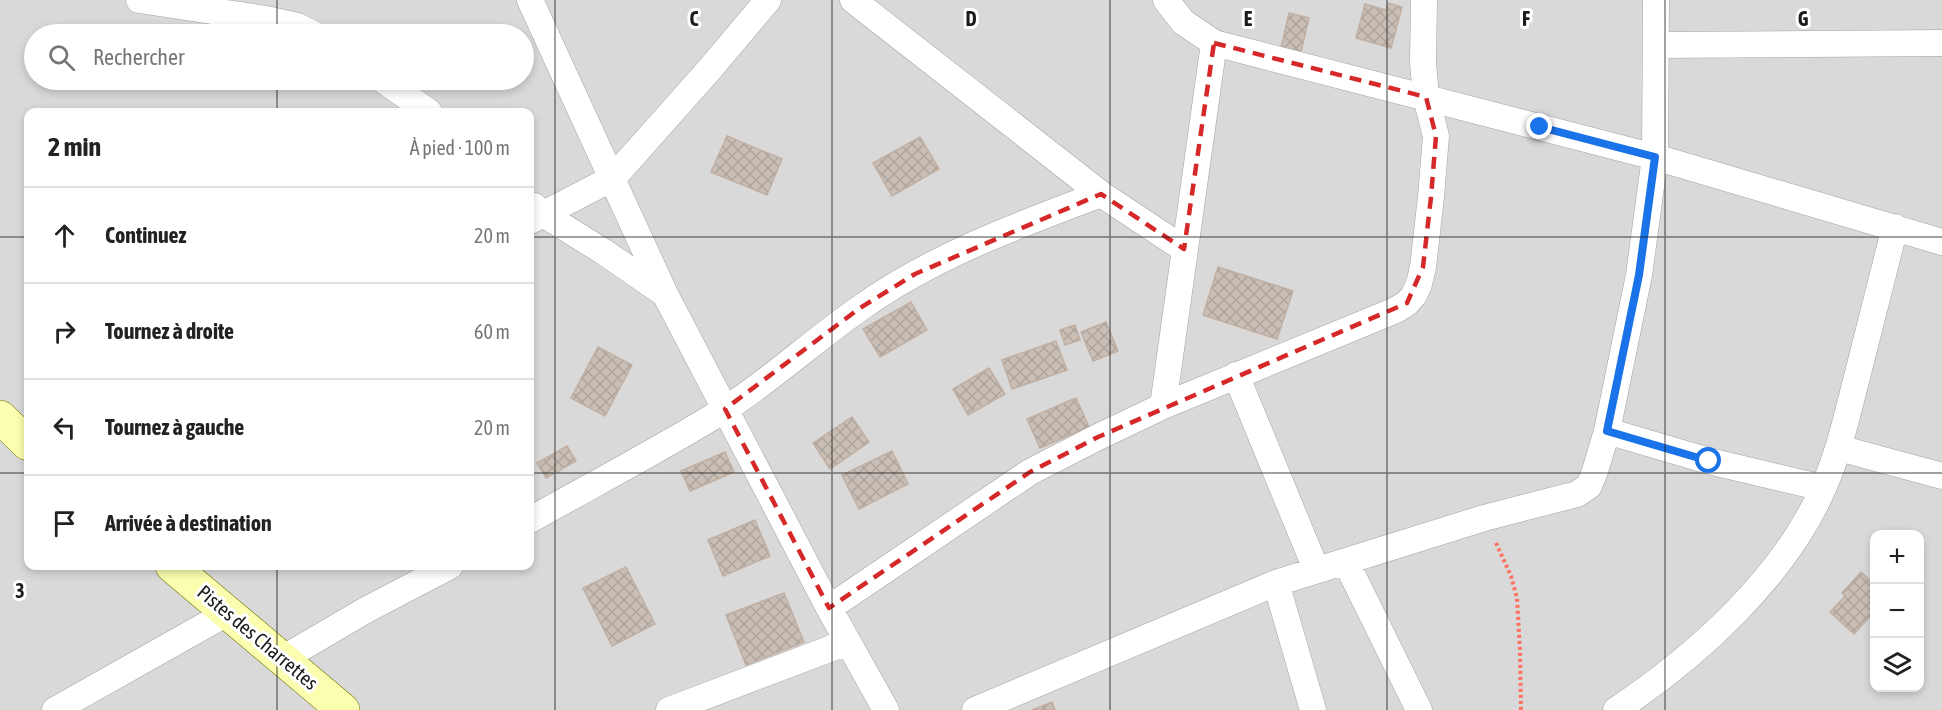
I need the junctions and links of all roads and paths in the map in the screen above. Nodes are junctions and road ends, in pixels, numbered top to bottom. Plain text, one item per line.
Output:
1 (139, 0) edge
2 (530, 0) edge
3 (768, 0) edge
4 (853, 0) edge
5 (1166, 0) edge
6 (1424, 0) edge
7 (1656, 0) edge
8 (288, 24) edge
9 (1214, 43) junction
10 (1942, 43) edge
11 (1657, 45) junction
12 (397, 90) edge
13 (1426, 97) junction
14 (423, 108) edge
15 (1655, 157) junction
16 (613, 178) junction
17 (1101, 194) junction
18 (534, 212) edge
19 (1895, 227) junction
20 (1942, 243) edge
21 (1184, 249) junction
22 (665, 294) junction
23 (1236, 375) junction
24 (1163, 406) junction
25 (725, 409) junction
26 (0, 417) edge
27 (1607, 431) junction
28 (24, 440) edge
29 (1839, 448) junction
30 (1942, 476) edge
31 (1823, 488) junction
32 (534, 518) edge
33 (1484, 518) junction
34 (1346, 562) junction
35 (1316, 569) junction
36 (177, 570) edge
37 (442, 570) edge
38 (1276, 582) junction
39 (829, 608) junction
40 (229, 612) junction
41 (848, 642) junction
42 (284, 658) junction
43 (55, 710) edge
44 (344, 710) edge
45 (669, 710) edge
46 (886, 710) edge
47 (975, 710) edge
48 (1313, 710) edge
49 (1419, 710) edge
50 (1521, 710) edge
51 (1616, 710) edge

1 - 8 street
2 - 16 street
3 - 16 street
4 - 17 street
5 - 9 street
6 - 13 street
7 - 11 street
9 - 13 street
9 - 21 street
10 - 11 street
11 - 15 street
12 - 14 street
13 - 15 street
13 - 23 street
15 - 19 street
15 - 27 street
16 - 18 street
16 - 22 street
17 - 21 street
17 - 25 street
18 - 22 street
19 - 20 street
19 - 29 street
21 - 24 street
22 - 25 street
23 - 24 street
23 - 35 street
24 - 39 street
25 - 32 street
25 - 39 street
26 - 28 main road
27 - 31 street
27 - 33 street
29 - 30 street
29 - 31 street
31 - 51 street
33 - 34 street
33 - 50 path
34 - 35 street
34 - 49 street
35 - 38 street
36 - 40 main road, Pistes des Charrettes
37 - 42 street
38 - 47 street
38 - 48 street
39 - 41 street
40 - 42 main road, Pistes des Charrettes
40 - 43 street
41 - 45 street
41 - 46 street
42 - 44 main road, Pistes des Charrettes

